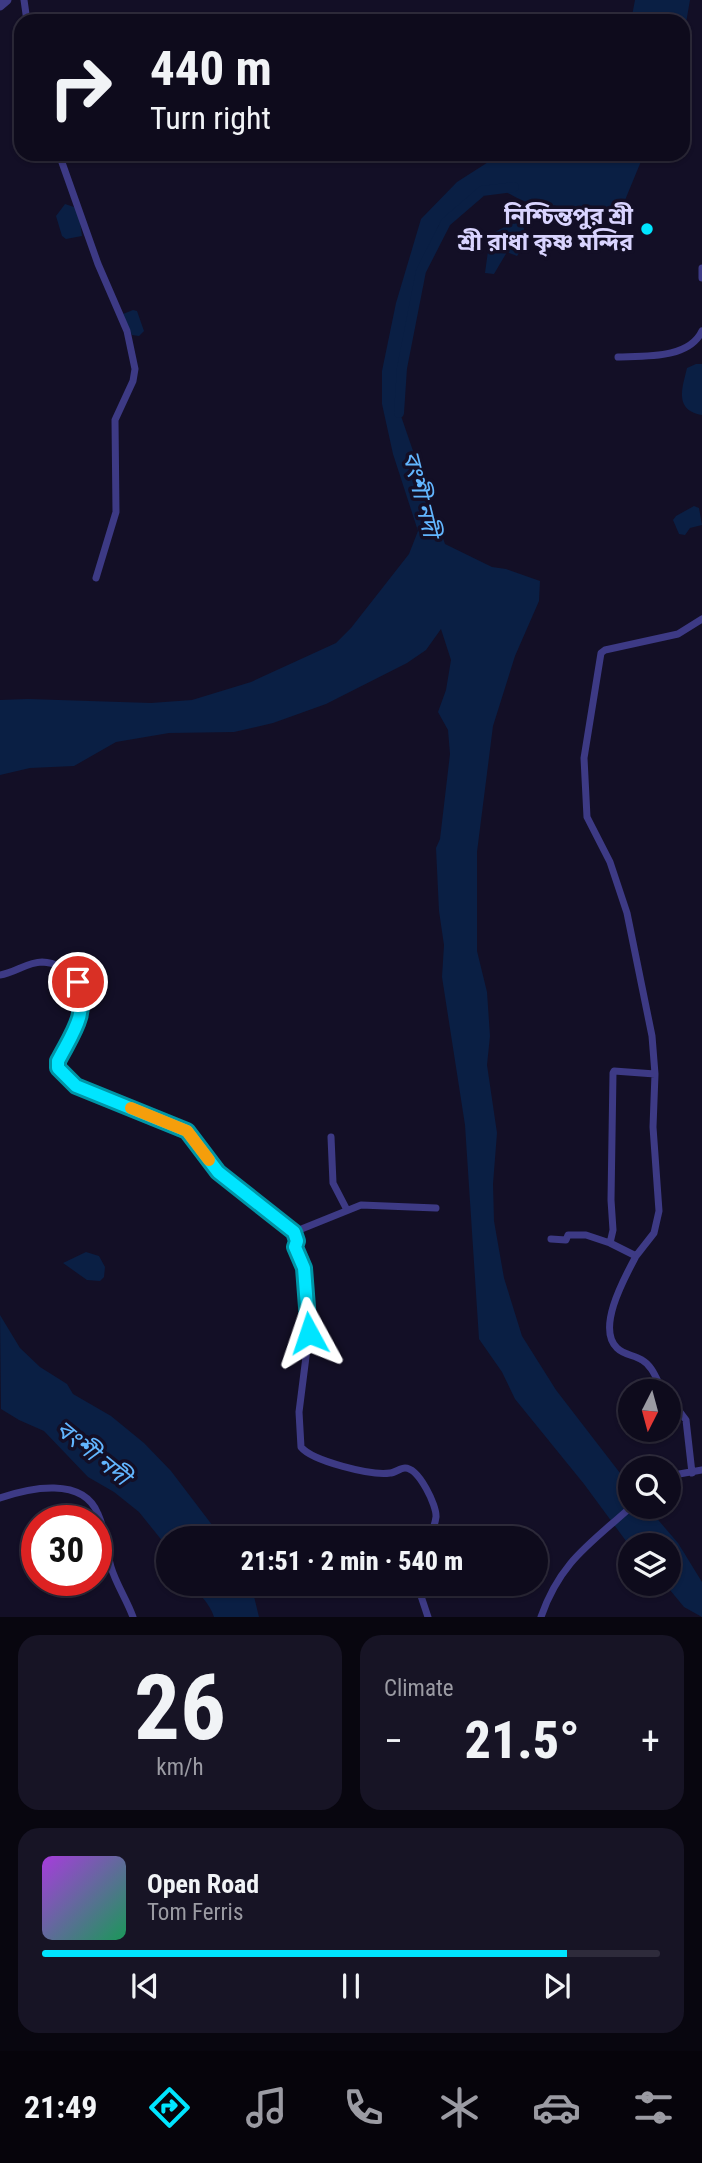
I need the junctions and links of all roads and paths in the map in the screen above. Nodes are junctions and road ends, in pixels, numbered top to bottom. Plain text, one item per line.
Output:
1 (7, 0) edge
2 (0, 6) edge
3 (61, 161) edge
4 (702, 268) edge
5 (702, 278) edge
6 (702, 331) edge
7 (618, 357) dead end
8 (96, 579) dead end
9 (702, 619) edge
10 (0, 975) edge
11 (655, 1073) junction
12 (331, 1137) dead end
13 (436, 1208) dead end
14 (347, 1210) junction
15 (294, 1232) junction
16 (551, 1239) dead end
17 (610, 1243) junction
18 (636, 1256) junction
19 (657, 1379) edge
20 (681, 1413) edge
21 (702, 1470) edge
22 (692, 1473) junction
23 (681, 1474) edge
24 (0, 1498) edge
25 (618, 1518) edge
26 (432, 1526) edge
27 (421, 1596) edge
28 (133, 1617) edge
29 (428, 1617) edge
30 (541, 1617) edge

1 - 2 street
3 - 8 street
4 - 5 street
6 - 7 street
9 - 11 street
10 - 15 street
11 - 17 street
11 - 18 street
12 - 14 street
13 - 14 street
14 - 15 street
15 - 26 street
16 - 17 street
17 - 18 street
18 - 19 street
20 - 22 street
21 - 22 street
22 - 23 street
24 - 28 street
25 - 30 street
27 - 29 street

